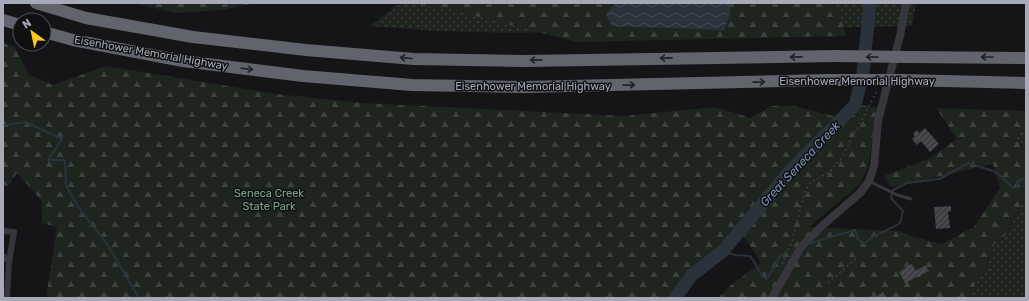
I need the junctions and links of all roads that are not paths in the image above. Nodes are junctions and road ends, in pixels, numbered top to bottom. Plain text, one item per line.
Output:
1 (36, 3) edge
2 (906, 3) edge
3 (52, 34) edge
4 (1026, 58) edge
5 (1026, 83) edge
6 (869, 181) junction
7 (911, 199) dead end
8 (3, 231) edge
9 (3, 256) edge
10 (9, 262) junction
11 (769, 295) edge
12 (7, 298) edge

4 -> 1 highway, bridge
2 - 6 street
3 -> 5 highway, Eisenhower Memorial Highway, bridge
6 - 7 lane
6 - 11 street
8 - 10 street
9 - 10 street
10 - 12 street

